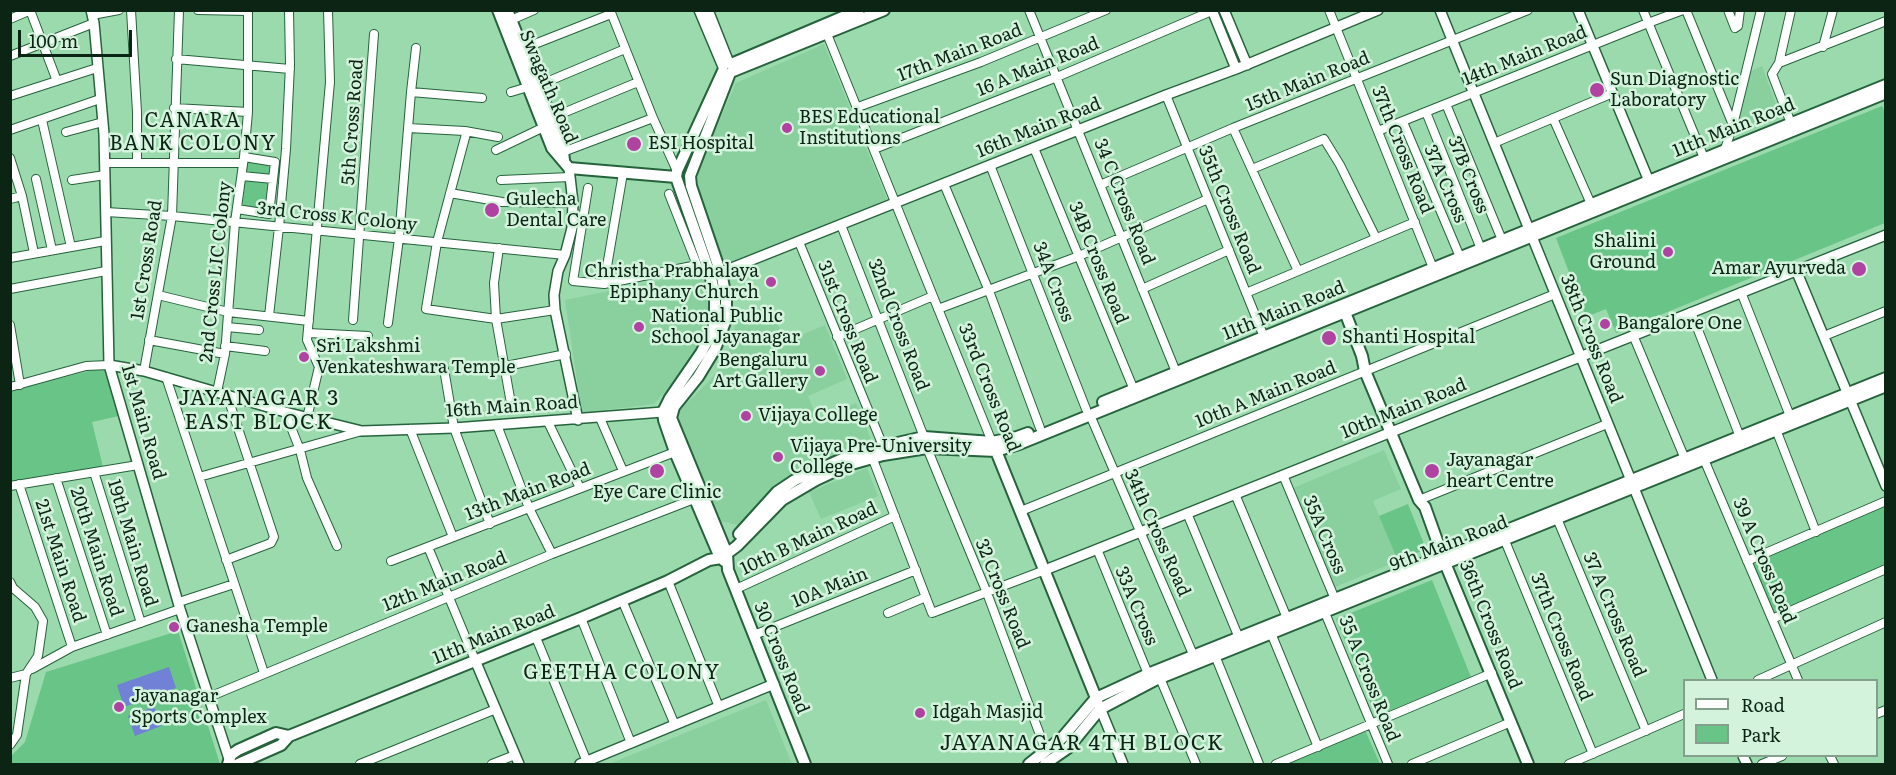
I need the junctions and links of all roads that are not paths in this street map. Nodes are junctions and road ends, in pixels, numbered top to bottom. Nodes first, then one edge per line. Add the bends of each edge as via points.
1 (118, 10) edge
2 (131, 10) edge
3 (179, 10) edge
4 (198, 10) edge
5 (289, 10) edge
6 (328, 10) edge
7 (498, 10) edge
8 (534, 10) edge
9 (699, 10) edge
10 (708, 10) edge
11 (859, 10) edge
12 (884, 10) edge
13 (1029, 10) edge
14 (1106, 10) edge
15 (1224, 10) edge
16 (1329, 10) edge
17 (1378, 10) edge
18 (1440, 10) edge
19 (1528, 10) edge
20 (1578, 10) edge
21 (1643, 10) edge
22 (1685, 10) edge
23 (1728, 10) edge
24 (1740, 10) edge
25 (1761, 10) edge
26 (1791, 10) edge
27 (1833, 10) edge
28 (31, 11) edge
29 (248, 11) edge
30 (1213, 11) edge
31 (610, 12) edge
32 (509, 15) edge
33 (92, 16) edge
34 (10, 19) edge
35 (1886, 21) edge
36 (1648, 23) junction
37 (1336, 27) junction
38 (825, 29) junction
39 (374, 34) dead end
40 (1040, 38) junction
41 (1452, 41) junction
42 (43, 43) junction
43 (1593, 45) junction
44 (1823, 47) junction
45 (416, 48) dead end
46 (522, 49) junction
47 (625, 49) junction
48 (10, 56) edge
49 (176, 59) junction
50 (1779, 63) junction
51 (1247, 65) junction
52 (247, 66) junction
53 (97, 68) junction
54 (728, 68) junction
55 (290, 69) junction
56 (1236, 69) junction
57 (1057, 77) junction
58 (1357, 79) junction
59 (57, 81) junction
60 (638, 82) junction
61 (1886, 85) edge
62 (532, 86) junction
63 (411, 92) junction
64 (511, 92) dead end
65 (1613, 93) junction
66 (1886, 93) edge
67 (1474, 94) junction
68 (1166, 95) junction
69 (10, 96) edge
70 (483, 98) dead end
71 (100, 99) junction
72 (1446, 104) junction
73 (858, 107) junction
74 (174, 108) junction
75 (248, 112) junction
76 (1426, 112) junction
77 (653, 118) junction
78 (1553, 118) junction
79 (42, 120) junction
80 (103, 122) junction
81 (1403, 122) junction
82 (547, 123) junction
83 (1733, 125) junction
84 (1792, 127) junction
85 (408, 128) junction
86 (1233, 128) junction
87 (10, 130) edge
88 (1078, 130) junction
89 (66, 132) dead end
90 (465, 132) junction
91 (1378, 132) junction
92 (498, 137) dead end
93 (1494, 143) junction
94 (874, 148) junction
95 (1034, 148) junction
96 (1187, 148) junction
97 (1725, 149) junction
98 (496, 150) dead end
99 (10, 158) edge
100 (1704, 158) junction
101 (244, 160) junction
102 (137, 162) junction
103 (172, 162) junction
104 (105, 163) junction
105 (566, 164) junction
106 (990, 165) junction
107 (1252, 169) junction
108 (623, 173) junction
109 (677, 174) junction
110 (105, 175) junction
111 (242, 176) junction
112 (36, 179) dead end
113 (72, 180) dead end
114 (501, 180) dead end
115 (273, 183) junction
116 (944, 184) junction
117 (1651, 184) junction
118 (1101, 185) junction
119 (282, 188) junction
120 (588, 188) dead end
121 (450, 193) junction
122 (669, 194) dead end
123 (22, 196) junction
124 (10, 199) edge
125 (1208, 199) junction
126 (573, 203) junction
127 (896, 203) junction
128 (1591, 204) junction
129 (237, 209) junction
130 (106, 212) junction
131 (172, 216) junction
132 (235, 222) junction
133 (1415, 222) junction
134 (842, 225) junction
135 (279, 227) junction
136 (318, 231) junction
137 (1531, 233) junction
138 (360, 235) junction
139 (1886, 235) edge
140 (1121, 237) junction
141 (399, 238) junction
142 (1376, 238) junction
143 (1502, 240) junction
144 (105, 242) junction
145 (437, 242) junction
146 (798, 242) junction
147 (71, 247) junction
148 (499, 248) junction
149 (1481, 249) junction
150 (52, 250) junction
151 (1229, 250) junction
152 (34, 253) junction
153 (565, 255) junction
154 (1079, 256) junction
155 (1460, 257) junction
156 (10, 258) edge
157 (1434, 268) junction
158 (1796, 270) junction
159 (106, 271) junction
160 (1298, 271) junction
161 (716, 273) junction
162 (1033, 273) junction
163 (604, 284) junction
164 (10, 289) edge
165 (1142, 289) junction
166 (989, 291) junction
167 (1741, 292) junction
168 (1246, 293) junction
169 (1555, 294) junction
170 (158, 295) junction
171 (933, 296) junction
172 (938, 309) junction
173 (555, 310) junction
174 (1340, 310) junction
175 (1886, 311) edge
176 (228, 312) junction
177 (1691, 312) junction
178 (269, 316) junction
179 (496, 319) junction
180 (878, 319) junction
181 (352, 320) dead end
182 (309, 321) junction
183 (388, 323) dead end
184 (10, 325) edge
185 (227, 327) junction
186 (259, 330) dead end
187 (308, 333) junction
188 (1633, 335) junction
189 (368, 336) dead end
190 (1824, 336) junction
191 (837, 337) junction
192 (1264, 337) junction
193 (150, 340) junction
194 (12, 343) edge
195 (225, 350) junction
196 (265, 351) dead end
197 (566, 354) junction
198 (1581, 356) junction
199 (109, 365) junction
200 (506, 366) junction
201 (444, 369) dead end
202 (144, 370) junction
203 (1365, 370) junction
204 (1176, 372) junction
205 (166, 377) junction
206 (1886, 378) edge
207 (20, 385) junction
208 (10, 387) edge
209 (1886, 387) edge
210 (1134, 390) junction
211 (217, 392) junction
212 (227, 395) junction
213 (1850, 397) junction
214 (510, 398) dead end
215 (285, 412) junction
216 (663, 412) junction
217 (1088, 412) junction
218 (1790, 416) junction
219 (307, 418) junction
220 (600, 418) junction
221 (578, 420) junction
222 (548, 422) junction
223 (1607, 423) junction
224 (497, 425) junction
225 (1775, 427) junction
226 (454, 428) junction
227 (1040, 428) junction
228 (410, 429) junction
229 (362, 431) junction
230 (1390, 432) junction
231 (924, 437) junction
232 (1740, 437) junction
233 (883, 446) junction
234 (994, 447) junction
235 (927, 448) junction
236 (300, 450) junction
237 (675, 452) junction
238 (1703, 456) junction
239 (872, 457) junction
240 (1685, 459) junction
241 (249, 464) junction
242 (138, 465) junction
243 (623, 471) junction
244 (94, 472) junction
245 (1114, 473) junction
246 (1282, 475) junction
247 (199, 477) junction
248 (56, 478) junction
249 (15, 485) edge
250 (1632, 485) junction
251 (1886, 486) edge
252 (580, 488) junction
253 (1234, 494) junction
254 (694, 499) junction
255 (1419, 500) junction
256 (1886, 501) edge
257 (529, 508) junction
258 (1021, 511) junction
259 (1187, 513) junction
260 (1556, 515) junction
261 (895, 516) junction
262 (490, 524) junction
263 (1139, 532) junction
264 (1816, 532) junction
265 (1503, 536) junction
266 (453, 537) junction
267 (337, 546) dead end
268 (428, 547) junction
269 (1097, 549) junction
270 (552, 554) junction
271 (721, 556) junction
272 (226, 560) junction
273 (1442, 560) junction
274 (392, 561) dead end
275 (1747, 561) junction
276 (1886, 569) edge
277 (916, 570) junction
278 (1045, 570) junction
279 (668, 580) junction
280 (234, 584) junction
281 (11, 586) edge
282 (736, 589) junction
283 (987, 593) junction
284 (926, 597) junction
285 (448, 598) junction
286 (622, 600) junction
287 (1336, 602) junction
288 (180, 605) junction
289 (1323, 608) junction
290 (888, 613) dead end
291 (581, 618) junction
292 (1287, 618) junction
293 (1772, 619) junction
294 (141, 622) junction
295 (1886, 622) edge
296 (1271, 633) junction
297 (535, 634) junction
298 (106, 635) junction
299 (754, 635) junction
300 (1239, 638) junction
301 (72, 648) junction
302 (1213, 652) junction
303 (1195, 659) junction
304 (475, 660) junction
305 (1791, 664) junction
306 (29, 671) junction
307 (264, 673) junction
308 (1149, 674) junction
309 (1489, 674) junction
310 (10, 678) edge
311 (1160, 678) junction
312 (1711, 679) edge
313 (1762, 679) edge
314 (1797, 679) edge
315 (774, 684) junction
316 (209, 697) junction
317 (1098, 704) junction
318 (719, 707) junction
319 (496, 710) junction
320 (1683, 714) edge
321 (1508, 723) junction
322 (1371, 724) junction
323 (675, 725) junction
324 (1646, 731) junction
325 (631, 744) junction
326 (10, 745) edge
327 (1318, 747) junction
328 (1046, 751) junction
329 (1593, 754) junction
330 (1780, 757) edge
331 (517, 760) edge
332 (233, 763) edge
333 (583, 763) edge
334 (360, 765) edge
335 (492, 765) edge
336 (805, 765) edge
337 (1029, 765) edge
338 (1045, 765) edge
339 (1123, 765) edge
340 (1196, 765) edge
341 (1259, 765) edge
342 (1276, 765) edge
343 (1388, 765) edge
344 (1412, 765) edge
345 (1521, 765) edge
346 (1528, 765) edge
347 (1569, 765) edge
348 (1762, 765) edge

1 - 33 street
2 - 102 street
3 - 49 street, 1st Cross Road
4 - 29 street
5 - 55 street
6 - 136 street via 330,82
7 - 62 main road, Swagath Road
8 - 32 street
9 - 54 street
10 - 54 street
11 - 38 main road
12 - 38 main road
13 - 40 street, 34 C Cross Road
14 - 40 street, 17th Main Road
15 - 51 street
16 - 37 street, 37th Cross Road
17 - 37 street, 16th Main Road
18 - 41 street, 38th Cross Road
19 - 41 street, 15th Main Road
20 - 43 street
21 - 36 street
22 - 36 street, 14th Main Road
22 - 83 street
23 - 24 street via 1735,28
25 - 83 street
26 - 50 street
27 - 44 street
28 - 34 street
28 - 42 street
29 - 52 street, 2nd Cross LIC Colony
30 - 56 street
30 - 57 street, 16 A Main Road
31 - 46 street
31 - 47 street
32 - 46 main road, Swagath Road
33 - 42 street
33 - 53 street, 1st Main Road
35 - 44 street
36 - 43 street, 14th Main Road
36 - 100 street
37 - 51 street, 16th Main Road
37 - 58 street, 37th Cross Road
38 - 54 main road
38 - 73 street, 33rd Cross Road
39 - 138 street, 5th Cross Road
40 - 57 street, 34 C Cross Road
40 - 73 street, 17th Main Road
41 - 58 street, 15th Main Road
41 - 67 street, 38th Cross Road
42 - 48 street
42 - 59 street
43 - 65 street
43 - 67 street, 14th Main Road
44 - 50 street
45 - 63 street
46 - 62 main road, Swagath Road
47 - 60 street
47 - 62 street
49 - 52 street
49 - 74 street, 1st Cross Road
50 - 84 street via 1772,74
51 - 56 street, 16th Main Road
52 - 55 street
52 - 75 street, 2nd Cross LIC Colony
53 - 59 street
53 - 71 street, 1st Main Road
54 - 109 main road
54 - 161 main road via 690,176
55 - 119 street
56 - 68 street, 16th Main Road
57 - 88 street, 34 C Cross Road
57 - 94 street, 16 A Main Road
58 - 86 street, 15th Main Road
58 - 91 street, 37th Cross Road
59 - 69 street
60 - 77 street
60 - 82 street
61 - 84 main road, 11th Main Road
62 - 64 street
62 - 82 main road, Swagath Road
63 - 70 street
63 - 85 street
65 - 78 street
65 - 117 street
66 - 84 main road, 11th Main Road
67 - 72 street, 14th Main Road
67 - 93 street, 38th Cross Road
68 - 88 street, 16th Main Road
68 - 96 street, 35th Cross Road
71 - 79 street
71 - 80 street, 1st Main Road
72 - 76 street, 14th Main Road
72 - 143 street
73 - 94 street, 33rd Cross Road
74 - 75 street
74 - 103 street, 1st Cross Road
75 - 101 street, 2nd Cross LIC Colony
76 - 81 street, 14th Main Road
76 - 149 street, 37B Cross
77 - 105 street
77 - 109 street
78 - 93 street
78 - 128 street
79 - 87 street
79 - 147 street
80 - 89 street
80 - 104 street, 1st Main Road
81 - 91 street, 14th Main Road
81 - 155 street, 37A Cross
82 - 98 street
82 - 105 main road, Swagath Road via 552,148
83 - 97 street
84 - 97 main road, 11th Main Road
84 - 117 main road, 11th Main Road
85 - 90 street
85 - 141 street
86 - 96 street, 15th Main Road
86 - 107 street
88 - 95 street, 16th Main Road
88 - 118 street, 34 C Cross Road
90 - 92 street
90 - 121 street
91 - 133 street, 37th Cross Road
93 - 137 street, 38th Cross Road
94 - 127 street, 33rd Cross Road
95 - 106 street, 16th Main Road
95 - 154 street, 34B Cross Road
96 - 118 street, 15th Main Road
96 - 125 street, 35th Cross Road
97 - 100 main road, 11th Main Road
99 - 123 street
100 - 117 main road, 11th Main Road
101 - 103 street
101 - 111 street, 2nd Cross LIC Colony
101 - 115 street via 275,162
102 - 103 street
102 - 104 street
103 - 131 street, 1st Cross Road
104 - 110 street, 1st Main Road
105 - 108 main road
105 - 114 street
105 - 126 street
106 - 116 street, 16th Main Road
106 - 162 street, 34A Cross
107 - 142 street via 1325,140
107 - 160 street
108 - 109 main road
108 - 163 street
109 - 161 main road
110 - 113 street
110 - 130 street, 1st Main Road
111 - 115 street
111 - 129 street, 2nd Cross LIC Colony
112 - 150 street
115 - 119 street
115 - 129 street via 269,214
116 - 127 street, 16th Main Road
116 - 166 street
117 - 128 main road, 11th Main Road
117 - 137 main road, 11th Main Road
118 - 140 street, 34 C Cross Road
119 - 135 street
120 - 163 street via 573,280
121 - 126 street via 502,202
121 - 145 street
122 - 163 street via 697,265
123 - 124 street
123 - 152 street
125 - 140 street
125 - 151 street, 35th Cross Road
126 - 153 street
127 - 134 street, 16th Main Road
127 - 171 street, 33rd Cross Road
128 - 137 main road, 11th Main Road
129 - 132 street, 2nd Cross LIC Colony
130 - 131 street, 3rd Cross K Colony
130 - 144 street, 1st Main Road
131 - 132 street, 3rd Cross K Colony
131 - 170 street, 1st Cross Road
132 - 135 street, 3rd Cross K Colony
132 - 176 street, 2nd Cross LIC Colony
133 - 142 street
133 - 157 street, 37th Cross Road
134 - 146 street, 16th Main Road
134 - 180 street, 32nd Cross Road
135 - 136 street, 3rd Cross K Colony
135 - 178 street
136 - 138 street, 3rd Cross K Colony
136 - 182 street
137 - 143 main road, 11th Main Road
137 - 169 street, 38th Cross Road
137 - 174 main road, 11th Main Road
138 - 141 street, 3rd Cross K Colony
138 - 181 street, 5th Cross Road
139 - 158 street, 10th Main Road
140 - 154 street
140 - 165 street, 34 C Cross Road
141 - 145 street, 3rd Cross K Colony
141 - 183 street
142 - 160 street
143 - 149 main road, 11th Main Road
144 - 147 street
144 - 159 street, 1st Main Road
145 - 148 street, 3rd Cross K Colony
145 - 179 street via 426,309
146 - 161 street, 16th Main Road
146 - 191 street, 31st Cross Road
147 - 150 street
148 - 153 street, 3rd Cross K Colony
148 - 179 street via 494,283
149 - 155 main road, 11th Main Road
150 - 152 street
151 - 165 street
151 - 168 street, 35th Cross Road
152 - 156 street
153 - 173 street via 556,280
154 - 162 street
154 - 210 street, 34B Cross Road
155 - 157 main road, 11th Main Road
157 - 174 main road, 11th Main Road
158 - 167 street, 10th Main Road
158 - 190 street
159 - 164 street
159 - 199 street, 1st Main Road
160 - 168 street
161 - 216 main road via 713,330
161 - 271 main road via 727,308 723,332 706,365 674,407 671,418
162 - 166 street
162 - 217 street, 34A Cross
165 - 204 street, 34 C Cross Road
166 - 172 street
166 - 227 street
167 - 177 street, 10th Main Road
167 - 218 street
168 - 192 street, 35th Cross Road
169 - 198 street, 38th Cross Road
169 - 203 street, 10th A Main Road
170 - 176 street
170 - 193 street, 1st Cross Road
171 - 172 street, 33rd Cross Road
171 - 180 street
172 - 234 street, 33rd Cross Road
173 - 179 street
173 - 197 street
174 - 192 main road, 11th Main Road
174 - 203 main road, 36th Cross Road via 1356,358
174 - 217 main road, 11th Main Road
175 - 190 street
176 - 178 street
176 - 185 street, 2nd Cross LIC Colony
177 - 188 street, 10th Main Road
177 - 232 street
178 - 182 street
179 - 200 street
180 - 191 street
180 - 231 street, 32nd Cross Road
182 - 187 street
184 - 194 street
185 - 186 street
185 - 195 street, 2nd Cross LIC Colony
187 - 189 street
187 - 219 street via 307,340 319,367
188 - 198 street, 10th Main Road
188 - 240 street
190 - 213 street
191 - 233 street, 31st Cross Road
192 - 204 main road, 11th Main Road
193 - 195 street
193 - 202 street, 1st Cross Road
194 - 207 street
195 - 196 street
195 - 211 street, 2nd Cross LIC Colony
197 - 200 street
197 - 221 street
198 - 223 street, 38th Cross Road
198 - 230 street, 10th Main Road
199 - 202 street, 16th Main Road
199 - 207 street via 86,366
199 - 242 street, 1st Main Road
200 - 214 street
201 - 226 street
202 - 205 street, 16th Main Road
203 - 230 main road, 36th Cross Road
203 - 245 street, 10th A Main Road
204 - 210 main road, 11th Main Road
205 - 211 street, 16th Main Road
205 - 247 street
206 - 213 main road, 9th Main Road
207 - 208 street
209 - 213 main road, 9th Main Road
210 - 217 main road, 11th Main Road
211 - 212 street, 16th Main Road
212 - 215 street, 16th Main Road
212 - 241 street
213 - 218 main road, 9th Main Road
213 - 225 main road, 9th Main Road
213 - 251 street
215 - 219 street, 16th Main Road
215 - 236 street
216 - 220 street, 16th Main Road
216 - 237 main road
217 - 227 main road, 11th Main Road
217 - 234 main road, 11th Main Road
217 - 245 street, 34th Cross Road
218 - 225 main road, 9th Main Road
219 - 229 street, 16th Main Road
220 - 221 street, 16th Main Road
220 - 243 street
221 - 222 street, 16th Main Road
222 - 224 street, 16th Main Road
222 - 252 street
223 - 250 street, 38th Cross Road
223 - 255 street
224 - 226 street, 16th Main Road
224 - 257 street
225 - 232 main road, 9th Main Road
225 - 238 main road, 9th Main Road
225 - 264 street
226 - 228 street, 16th Main Road
226 - 262 street
227 - 234 main road, 11th Main Road
228 - 229 street, 16th Main Road
228 - 266 street
229 - 236 street, 16th Main Road
230 - 246 street, 10th Main Road
230 - 255 main road, 36th Cross Road
231 - 233 main road, 11th Main Road
231 - 234 main road, 11th Main Road
232 - 238 main road, 9th Main Road
233 - 271 main road, 11th Main Road via 846,456 777,492
234 - 235 main road, 11th Main Road
234 - 258 main road, 33rd Cross Road
235 - 239 main road, 11th Main Road
235 - 283 street, 32 Cross Road
236 - 241 street, 16th Main Road
236 - 267 street via 307,478
237 - 243 street, 13th Main Road
237 - 254 main road
238 - 240 main road, 9th Main Road
238 - 250 main road, 9th Main Road
238 - 275 street, 39 A Cross Road
239 - 261 street
239 - 271 main road, 11th Main Road via 824,476 782,500
240 - 250 main road, 9th Main Road
241 - 247 street, 16th Main Road
241 - 272 street via 273,541
242 - 244 street
242 - 288 street, 1st Main Road
243 - 252 street, 13th Main Road
244 - 248 street
244 - 294 street, 19th Main Road
245 - 258 street, 10th A Main Road
245 - 263 street, 34th Cross Road
246 - 253 street, 10th Main Road
246 - 287 street, 35A Cross
247 - 272 street
248 - 249 street
248 - 298 street, 20th Main Road
249 - 301 street, 21st Main Road
250 - 260 main road, 9th Main Road
250 - 312 street, 38th Cross Road
252 - 257 street, 13th Main Road
253 - 259 street, 10th Main Road
253 - 292 street
254 - 270 street, 12th Main Road
254 - 271 main road
255 - 273 main road, 36th Cross Road via 1425,507
256 - 264 street
257 - 262 street, 13th Main Road
257 - 270 street
258 - 278 main road, 33rd Cross Road
259 - 263 street, 10th Main Road
259 - 300 street
260 - 265 main road, 9th Main Road
260 - 324 street, 37 A Cross Road
261 - 277 street
261 - 282 street, 10th B Main Road
262 - 266 street, 13th Main Road
263 - 269 street, 10th Main Road
263 - 303 street, 34th Cross Road
264 - 275 street
265 - 273 main road, 9th Main Road
265 - 329 street, 37th Cross Road
266 - 268 street, 13th Main Road
268 - 274 street, 13th Main Road
268 - 285 street
269 - 278 street, 10th Main Road
269 - 308 street, 33A Cross
270 - 285 street, 12th Main Road
271 - 279 main road, 11th Main Road
271 - 282 main road, 30 Cross Road
272 - 280 street
273 - 287 main road, 9th Main Road
273 - 309 main road, 36th Cross Road
275 - 293 street, 39 A Cross Road
276 - 293 street
277 - 284 street
277 - 299 street, 10A Main
278 - 283 street, 10th Main Road
278 - 317 main road, 33rd Cross Road
279 - 286 main road, 11th Main Road
279 - 318 street
280 - 288 street
280 - 307 street
281 - 306 street via 35,607 43,621 38,656
282 - 299 main road, 30 Cross Road
283 - 284 street, 10th Main Road via 935,614
283 - 328 street, 32 Cross Road
284 - 290 street
285 - 304 street
285 - 307 street, 12th Main Road
286 - 291 main road, 11th Main Road
286 - 323 street
287 - 289 main road, 9th Main Road
288 - 294 street
288 - 316 street, 1st Main Road
289 - 292 main road, 9th Main Road
289 - 296 main road, 9th Main Road
289 - 322 street, 35 A Cross Road
291 - 297 main road, 11th Main Road
291 - 325 street
292 - 300 main road, 9th Main Road
293 - 305 street, 39 A Cross Road
294 - 298 street
295 - 305 street
296 - 302 main road, 9th Main Road
296 - 327 street
297 - 304 main road, 11th Main Road
297 - 333 street
298 - 301 street
299 - 315 main road, 30 Cross Road
300 - 302 main road, 9th Main Road
301 - 306 street
302 - 303 main road, 9th Main Road
302 - 341 street
303 - 308 main road, 9th Main Road
303 - 311 main road, 9th Main Road
304 - 319 street
304 - 332 main road, 11th Main Road via 288,736 276,733 238,750
305 - 313 street
305 - 314 street, 39 A Cross Road
306 - 310 street
306 - 326 street via 17,735
307 - 316 street, 12th Main Road
308 - 317 main road, 9th Main Road
309 - 321 main road, 36th Cross Road
309 - 322 street
311 - 317 main road, 9th Main Road
311 - 340 street
315 - 318 street
315 - 336 main road, 30 Cross Road
316 - 332 street, 1st Main Road
317 - 328 main road, 9th Main Road
317 - 338 main road, 9th Main Road via 1068,748
317 - 339 street, 33rd Cross Road
318 - 323 street
319 - 331 street
319 - 334 street
320 - 324 street
321 - 344 street
321 - 345 main road, 36th Cross Road
321 - 346 main road, 36th Cross Road
322 - 327 street
322 - 343 street, 35 A Cross Road
323 - 325 street
324 - 329 street
325 - 333 street
327 - 342 street
328 - 337 main road, 9th Main Road
329 - 347 street
330 - 348 street
331 - 335 street

